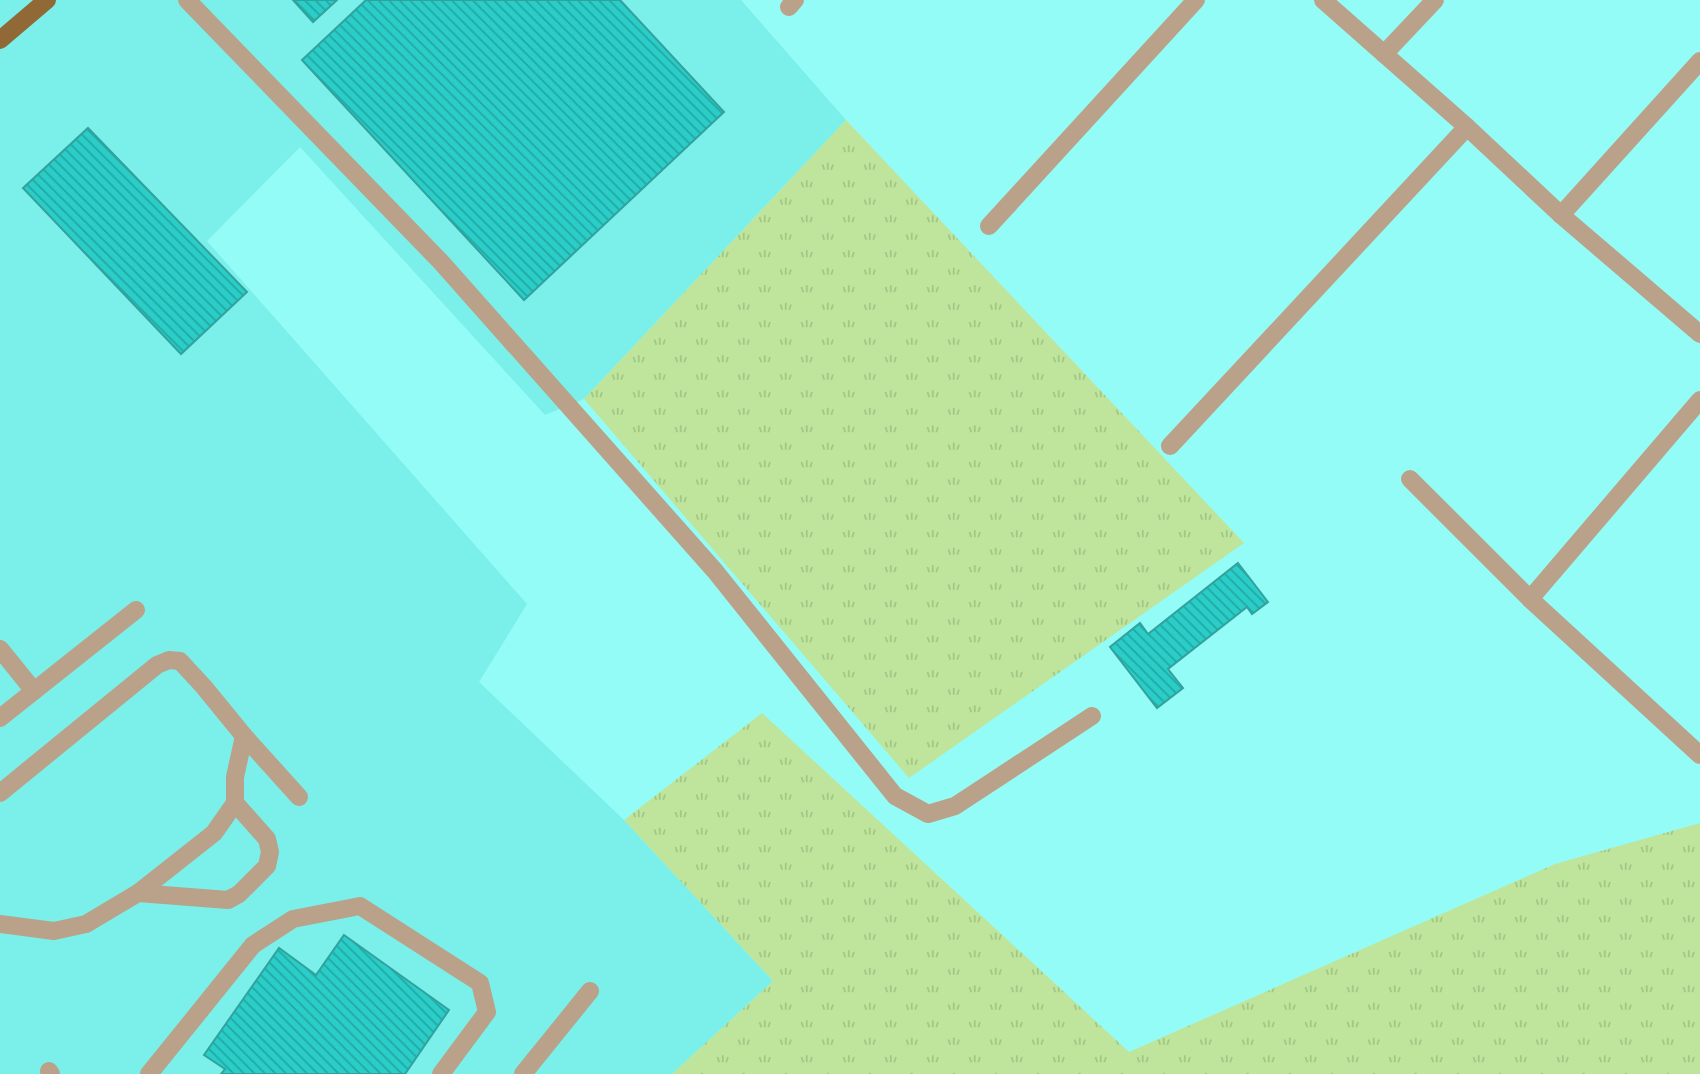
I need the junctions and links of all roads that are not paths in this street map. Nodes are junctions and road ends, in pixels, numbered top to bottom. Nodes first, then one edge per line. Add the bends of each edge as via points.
1 (47, 0) edge
2 (187, 0) edge
3 (1196, 0) edge
4 (1322, 0) edge
5 (1435, 0) edge
6 (2, 35) edge
7 (1384, 54) junction
8 (1700, 61) edge
9 (1467, 127) junction
10 (1561, 215) junction
11 (989, 226) dead end
12 (1700, 334) edge
13 (1700, 400) edge
14 (1170, 446) dead end
15 (1410, 479) dead end
16 (1530, 599) junction
17 (136, 610) dead end
18 (0, 649) edge
19 (34, 691) junction
20 (1091, 716) dead end
21 (0, 718) edge
22 (244, 736) junction
23 (1700, 755) edge
24 (0, 793) edge
25 (299, 797) dead end
26 (235, 803) junction
27 (138, 893) junction
28 (0, 923) edge
29 (590, 991) dead end
30 (149, 1074) edge
31 (442, 1074) edge
32 (523, 1074) edge

1 - 6 main road
2 - 20 street via 450,272 715,571 895,796 929,814 955,806
3 - 11 street
4 - 7 street
5 - 7 street
7 - 9 street
8 - 10 street
9 - 10 street
9 - 14 street
10 - 12 street
13 - 16 street
15 - 16 street
16 - 23 street
17 - 19 street
18 - 19 street
19 - 21 street
22 - 24 street via 180,661 169,660
22 - 25 street
22 - 26 street
26 - 27 street via 214,833
26 - 27 street via 267,839 270,852 267,866 239,894 228,900
27 - 28 street via 86,924 54,931
29 - 32 street
30 - 31 street via 253,945 293,919 360,906 480,983 487,1012

